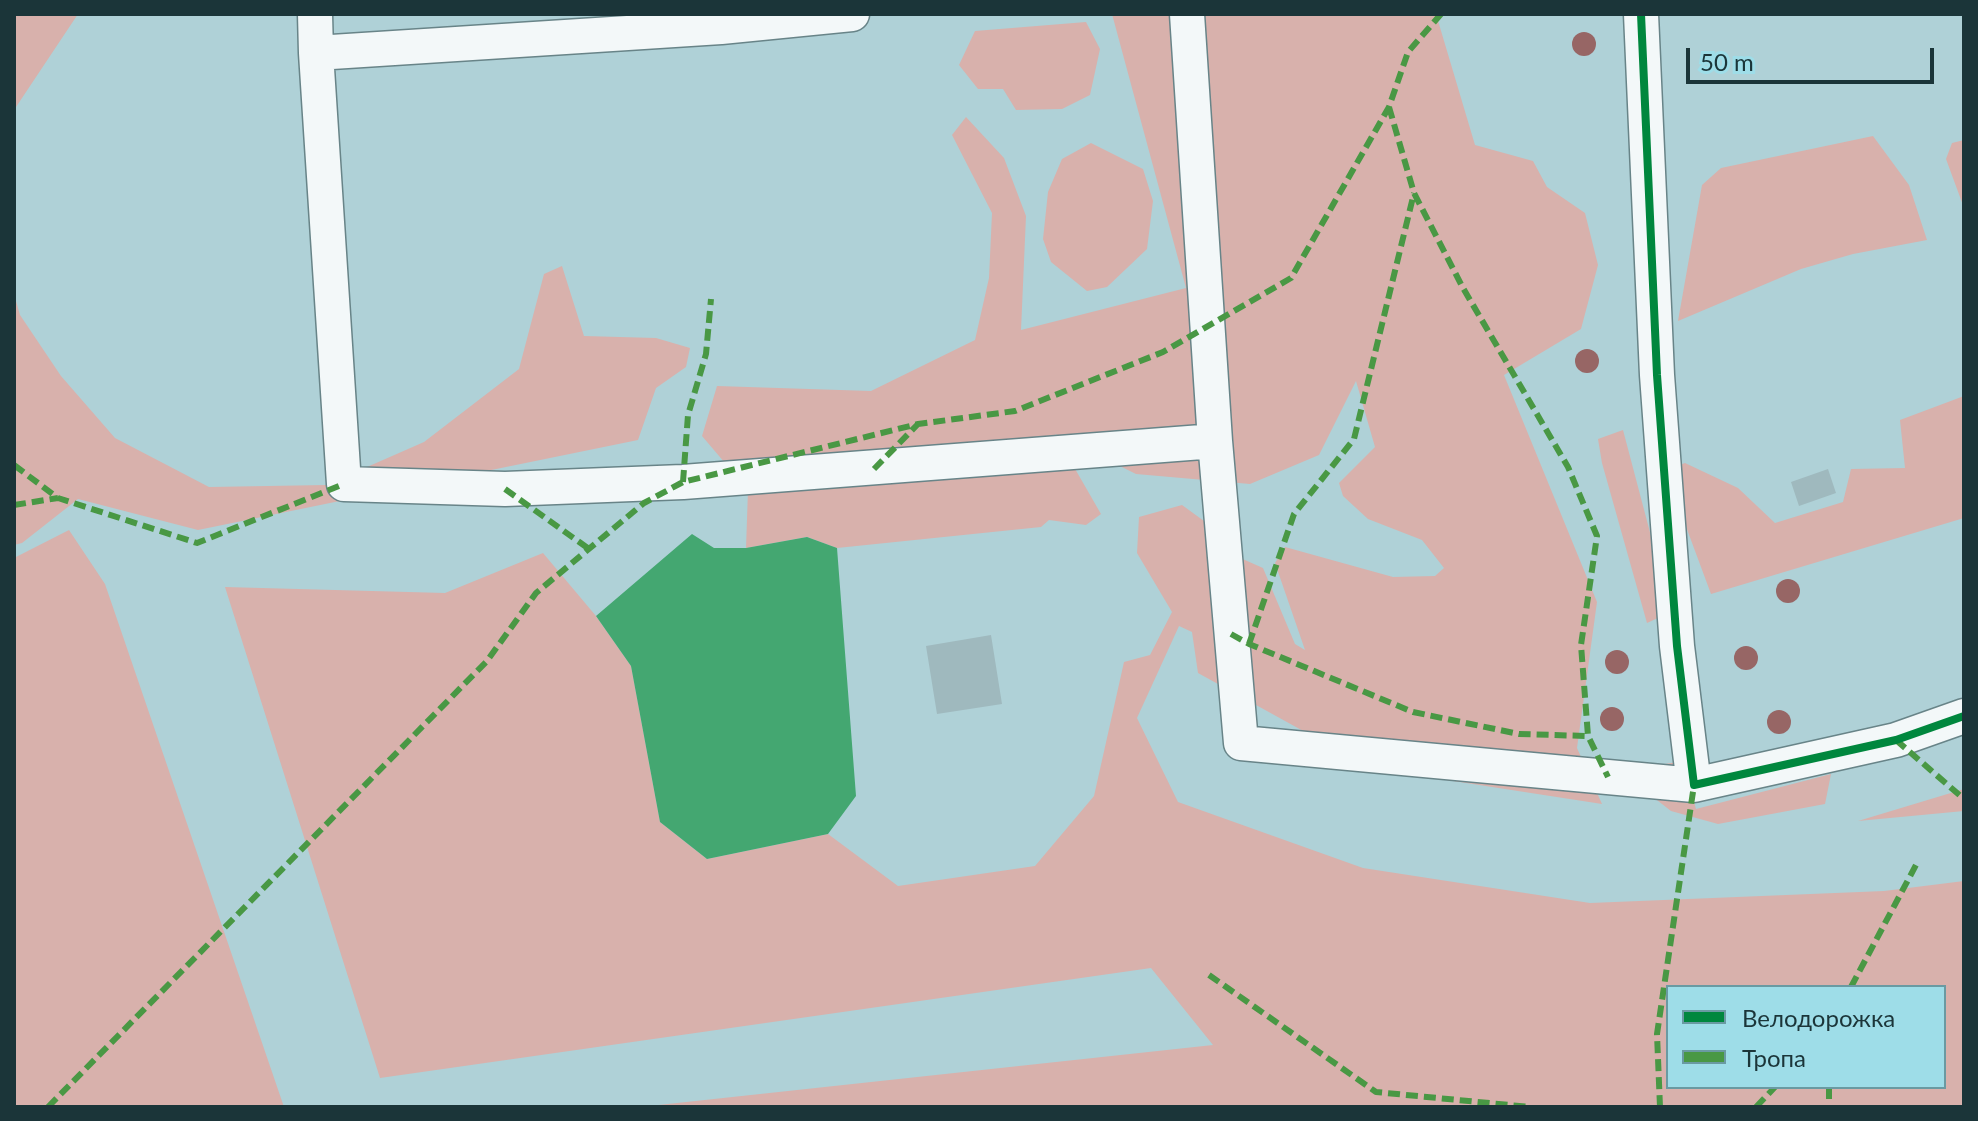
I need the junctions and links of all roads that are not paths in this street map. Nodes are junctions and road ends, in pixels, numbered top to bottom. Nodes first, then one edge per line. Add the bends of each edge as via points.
1 (315, 14) edge
2 (852, 14) edge
3 (1187, 14) edge
4 (1641, 14) edge
5 (316, 53) junction
6 (1215, 441) junction
7 (1964, 716) edge
8 (1694, 785) junction

1 - 5 street
2 - 5 street
3 - 6 street
4 - 8 street via 1657,375 1677,646
5 - 6 street via 344,484 505,489 683,482
6 - 8 street via 1241,743
7 - 8 street via 1896,740

